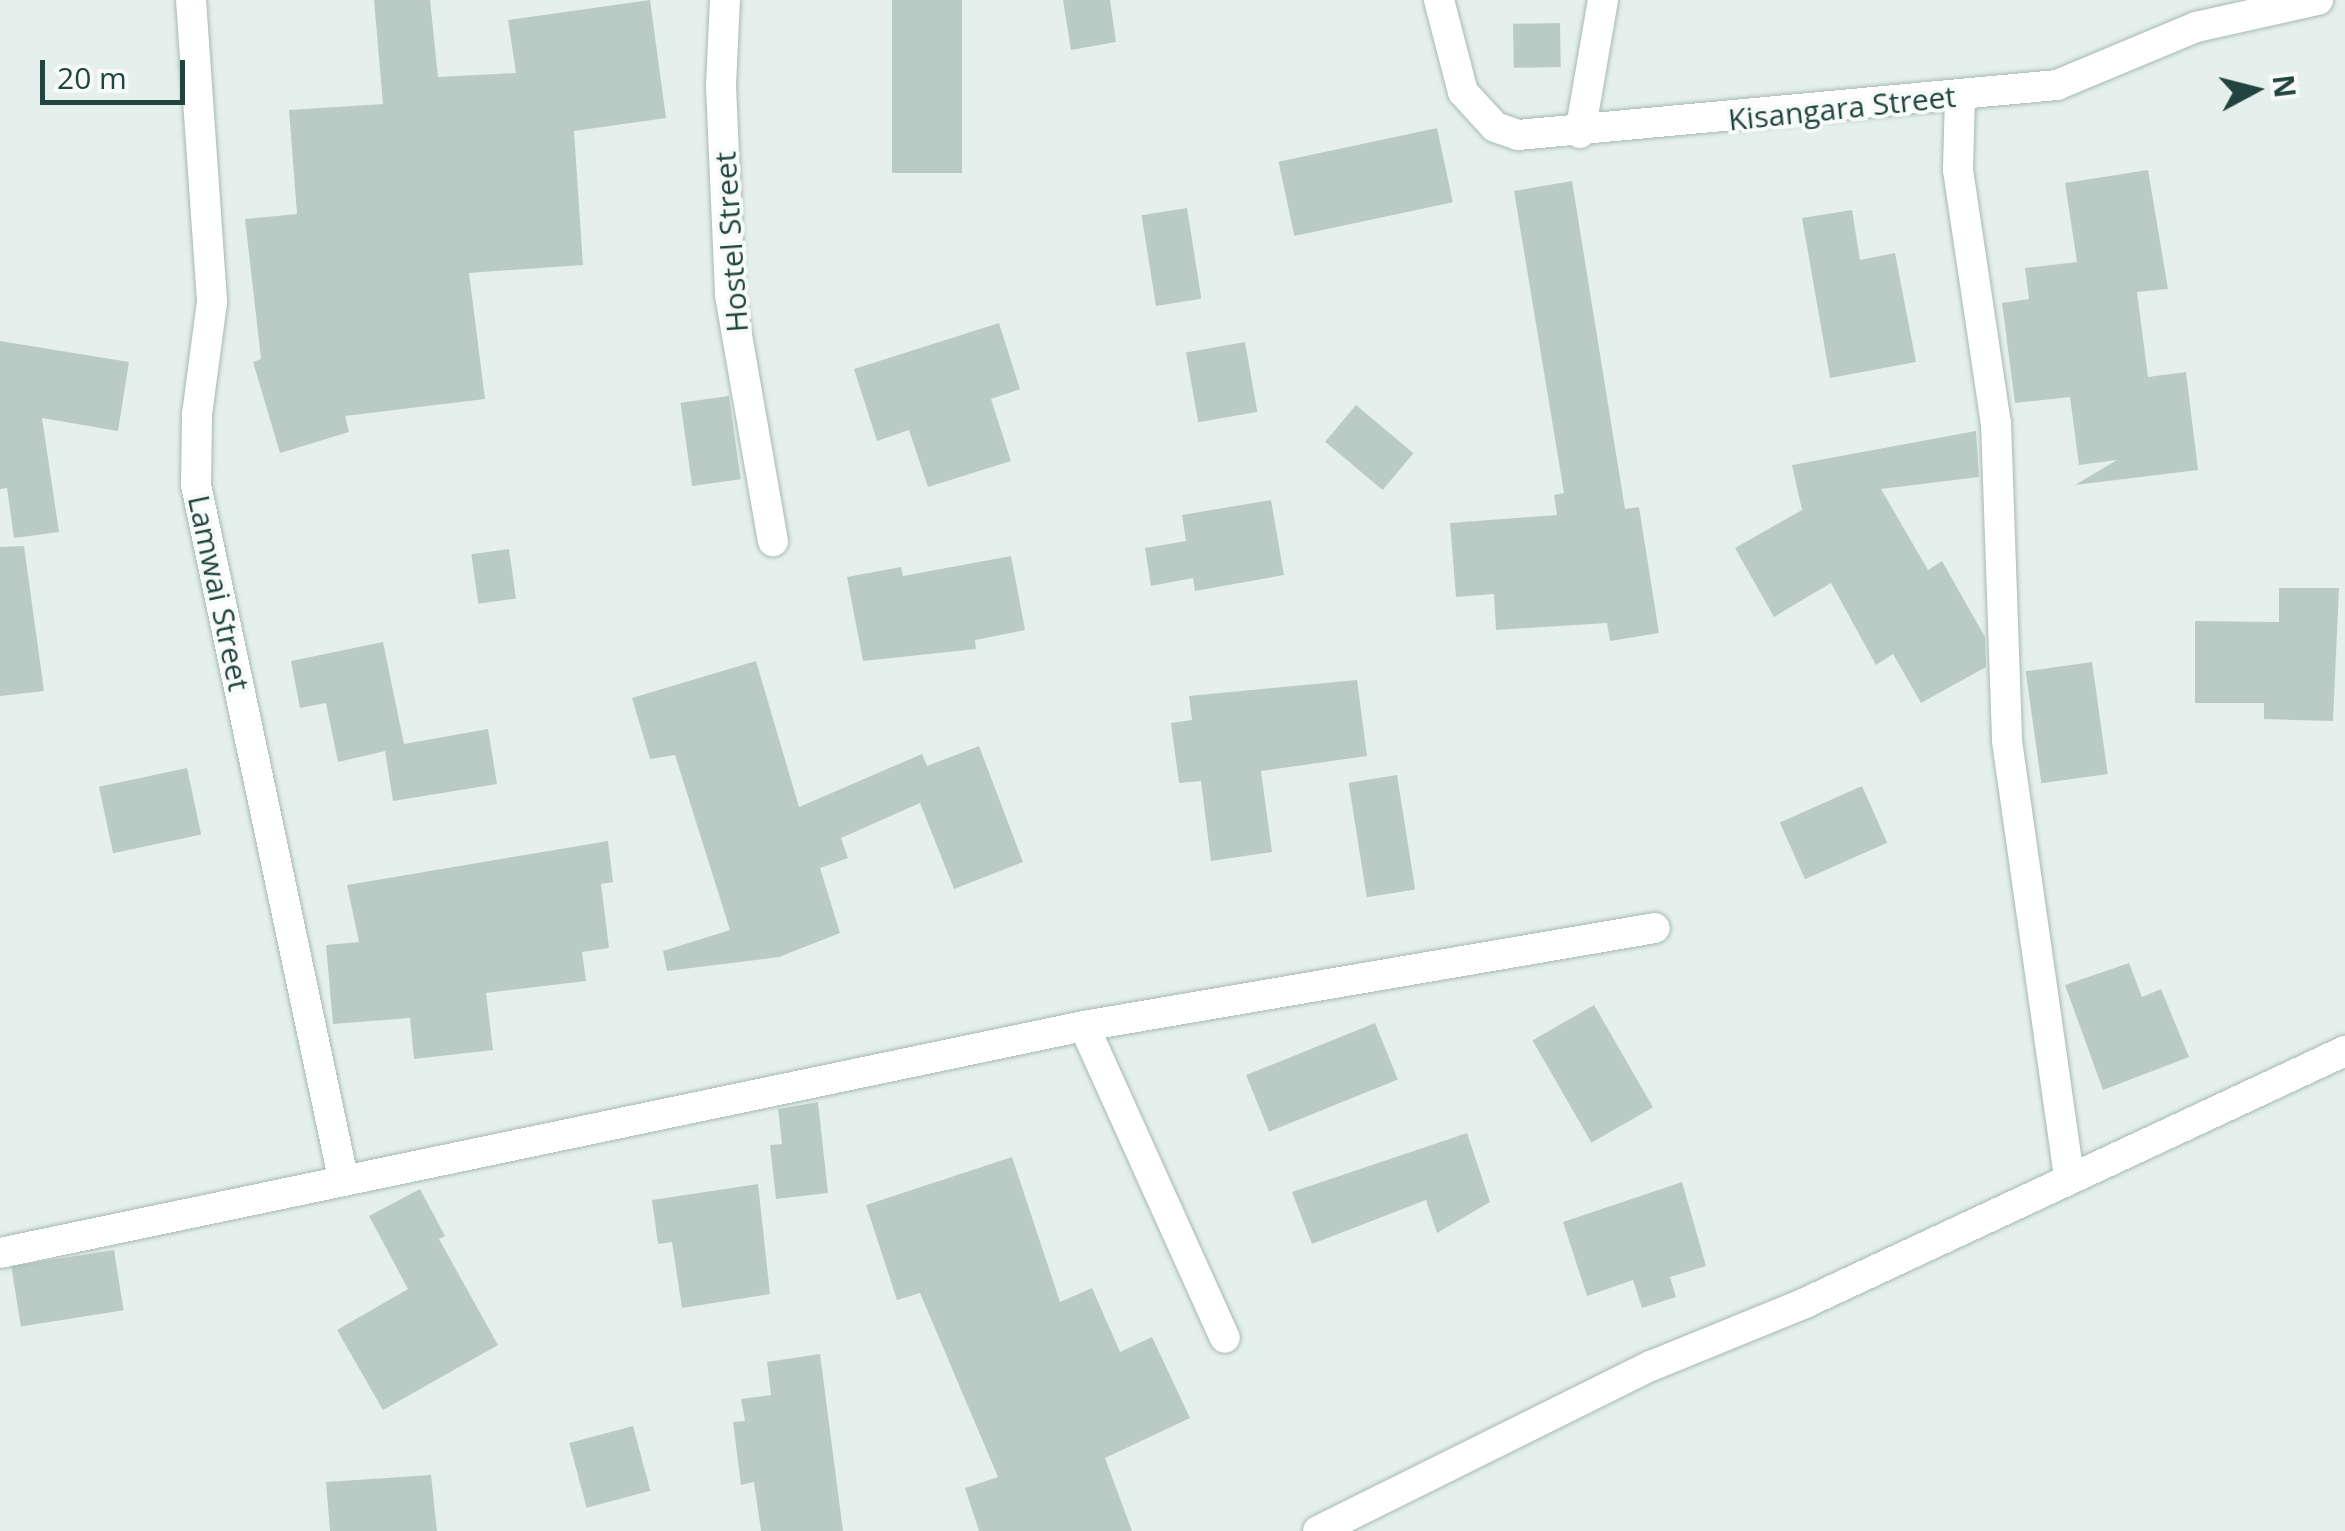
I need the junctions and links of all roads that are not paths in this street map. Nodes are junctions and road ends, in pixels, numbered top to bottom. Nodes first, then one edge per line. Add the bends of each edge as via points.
1 (191, 0) edge
2 (725, 0) edge
3 (1440, 0) edge
4 (1603, 0) edge
5 (2318, 0) edge
6 (1960, 97) junction
7 (1580, 133) junction
8 (773, 540) dead end
9 (1656, 928) dead end
10 (1084, 1026) junction
11 (2345, 1051) edge
12 (343, 1178) junction
13 (2069, 1178) junction
14 (0, 1252) edge
15 (1226, 1338) dead end
16 (1318, 1531) edge

1 - 12 street, Lamwai Street via 212,302 196,415 196,485
2 - 8 street, Hostel Street via 721,86 730,295
3 - 7 street, Kisangara Street via 1463,92 1476,112 1518,135
4 - 7 street
5 - 6 street, Kisangara Street via 2196,27 2057,85
6 - 7 street, Kisangara Street
6 - 13 street via 1958,170 1996,424 2007,741
9 - 10 street
10 - 12 street
10 - 15 street
11 - 13 street
12 - 14 street
13 - 16 street via 1804,1303 1651,1366

